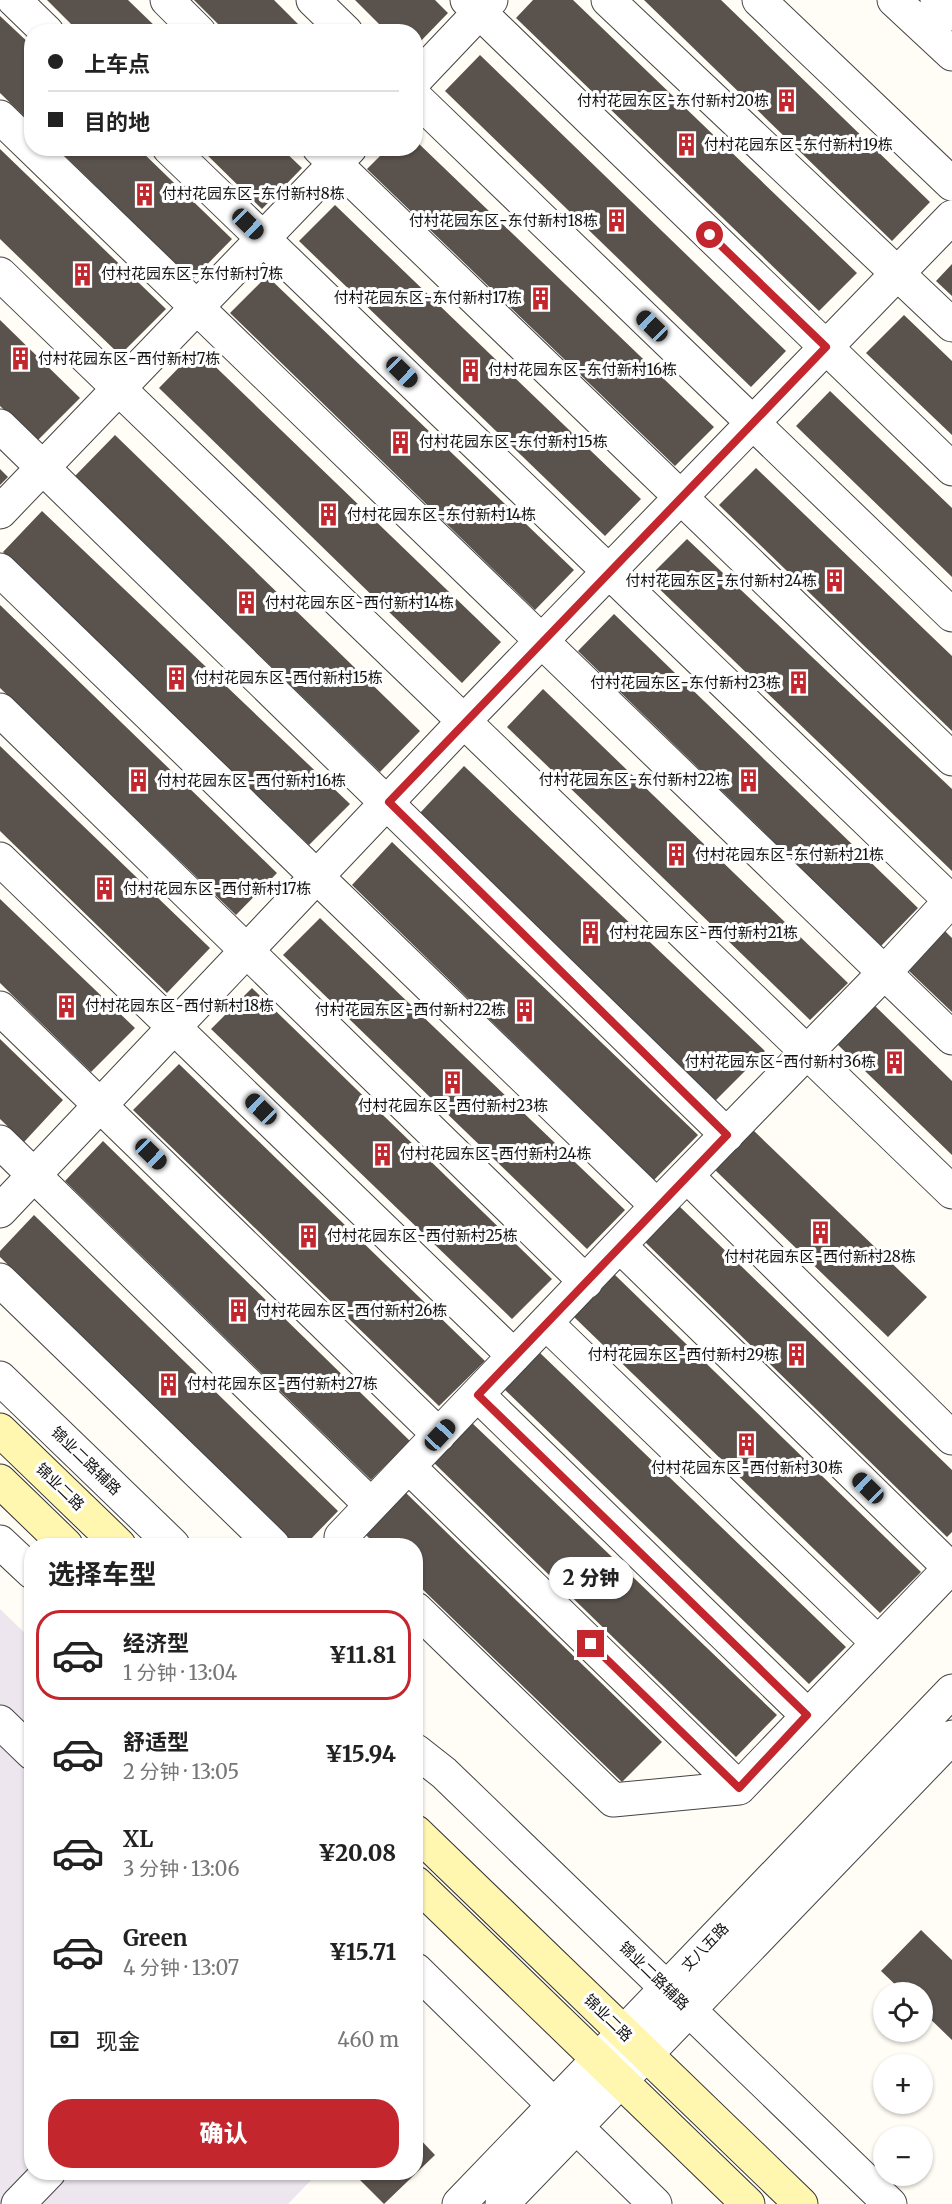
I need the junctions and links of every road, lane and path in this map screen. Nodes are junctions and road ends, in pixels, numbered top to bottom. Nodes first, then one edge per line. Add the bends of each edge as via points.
1 (14, 0) edge
2 (167, 0) edge
3 (314, 0) edge
4 (608, 0) edge
5 (759, 0) edge
6 (894, 0) edge
7 (937, 0) edge
8 (479, 4) edge
9 (952, 14) edge
10 (39, 24) edge
11 (191, 24) edge
12 (338, 24) edge
13 (952, 54) edge
14 (423, 71) edge
15 (423, 105) edge
16 (0, 117) edge
17 (24, 140) edge
18 (40, 156) edge
19 (177, 156) edge
20 (333, 156) edge
21 (337, 156) edge
22 (952, 184) edge
23 (952, 217) edge
24 (264, 240) junction
25 (0, 274) edge
26 (898, 274) junction
27 (197, 310) junction
28 (952, 325) edge
29 (826, 347) junction
30 (120, 389) junction
31 (753, 424) junction
32 (0, 426) edge
33 (43, 468) junction
34 (952, 469) edge
35 (680, 498) junction
36 (0, 513) edge
37 (0, 570) edge
38 (609, 571) junction
39 (952, 615) edge
40 (541, 642) junction
41 (0, 710) edge
42 (464, 722) junction
43 (952, 759) edge
44 (389, 802) junction
45 (0, 859) edge
46 (319, 876) junction
47 (952, 901) edge
48 (248, 949) junction
49 (884, 973) junction
50 (0, 1008) edge
51 (176, 1027) junction
52 (952, 1038) edge
53 (806, 1052) junction
54 (100, 1105) junction
55 (727, 1135) junction
56 (0, 1142) edge
57 (34, 1176) junction
58 (687, 1176) junction
59 (952, 1192) edge
60 (657, 1206) junction
61 (0, 1211) edge
62 (620, 1246) junction
63 (0, 1280) edge
64 (586, 1282) junction
65 (547, 1324) junction
66 (514, 1356) junction
67 (0, 1378) edge
68 (478, 1395) junction
69 (0, 1430) edge
70 (440, 1435) junction
71 (952, 1438) edge
72 (410, 1468) junction
73 (0, 1481) edge
74 (371, 1505) junction
75 (59, 1538) edge
76 (112, 1538) edge
77 (166, 1538) edge
78 (266, 1538) edge
79 (344, 1538) edge
80 (0, 1542) edge
81 (24, 1564) edge
82 (951, 1567) edge
83 (423, 1616) edge
84 (878, 1643) junction
85 (952, 1691) edge
86 (807, 1715) junction
87 (0, 1722) edge
88 (952, 1737) edge
89 (24, 1745) edge
90 (423, 1756) edge
91 (739, 1788) junction
92 (423, 1839) edge
93 (423, 1890) edge
94 (423, 1977) edge
95 (678, 1999) junction
96 (635, 2043) junction
97 (609, 2070) junction
98 (564, 2117) junction
99 (41, 2180) edge
100 (18, 2204) edge
101 (459, 2204) edge
102 (502, 2204) edge
103 (655, 2204) edge
104 (748, 2204) edge
105 (801, 2204) edge
106 (890, 2204) edge

1 - 10 street
2 - 11 street
3 - 12 street
4 - 26 street
5 - 22 street
6 - 13 street
7 - 9 street
8 - 14 street
8 - 29 street
15 - 31 street
16 - 17 street
18 - 27 street
19 - 24 street
20 - 24 street
21 - 35 street
23 - 26 street
24 - 27 street
24 - 38 street
25 - 30 street
26 - 28 street
26 - 29 street
27 - 30 street
27 - 40 street
29 - 31 street
29 - 34 street
30 - 33 street
30 - 42 street
31 - 35 street
31 - 39 street
32 - 33 street
33 - 36 street
33 - 44 street
35 - 38 street
35 - 43 street
37 - 46 street
38 - 40 street
38 - 47 street
40 - 42 street
40 - 49 street
41 - 48 street
42 - 44 street
42 - 53 street
44 - 46 street
44 - 55 street
45 - 51 street
46 - 48 street
46 - 60 street
47 - 49 street
48 - 51 street
48 - 64 street
49 - 52 street
49 - 53 street
50 - 54 street
51 - 54 street
51 - 66 street
53 - 55 street
53 - 59 street
54 - 57 street
54 - 70 street
55 - 58 street
56 - 57 street
57 - 61 street
57 - 74 street
58 - 60 street
58 - 71 street
60 - 62 street
62 - 64 street
62 - 82 street
63 - 78 street
64 - 65 street
65 - 66 street
65 - 84 street
66 - 68 street
67 - 77 street, 锦业二路辅路
68 - 70 street
68 - 86 street
69 - 76 main road, 锦业二路
70 - 72 street
72 - 74 street
72 - 91 street
73 - 75 main road
74 - 79 street
80 - 81 street
82 - 84 street
83 - 91 street via 613,1800
84 - 86 street
85 - 95 street, 丈八五路
86 - 91 street
87 - 89 street
88 - 95 street, 丈八五路
90 - 95 street, 锦业二路辅路
92 - 96 main road, 锦业二路
93 - 97 main road
94 - 98 street
95 - 96 street, 丈八五路
95 - 106 street, 锦业二路辅路
96 - 97 street, 丈八五路
96 - 105 main road, 锦业二路
97 - 98 street, 丈八五路
97 - 104 main road
98 - 101 street, 丈八五路
98 - 102 street, 丈八五路
98 - 103 street
99 - 100 street

